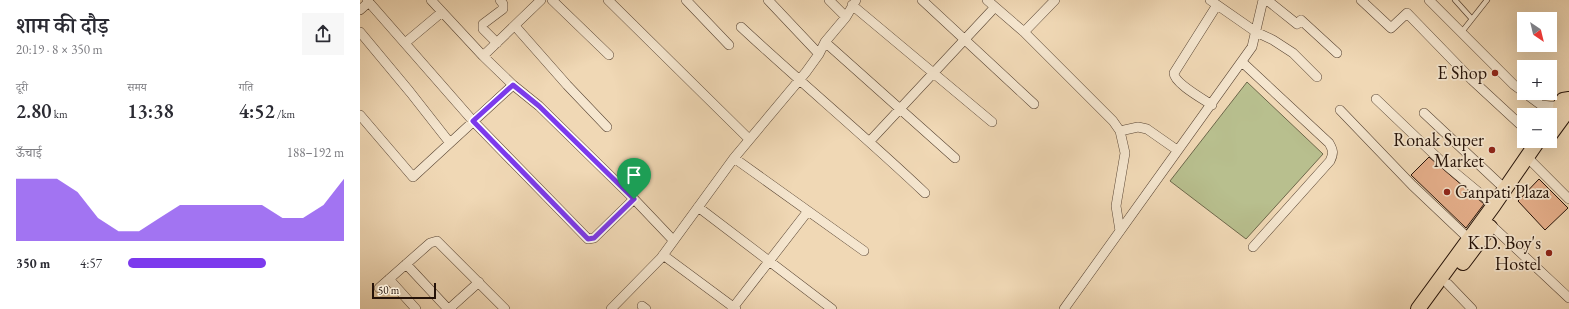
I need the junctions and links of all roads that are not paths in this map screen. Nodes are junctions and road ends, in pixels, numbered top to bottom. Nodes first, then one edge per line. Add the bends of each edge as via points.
1 (431, 0) edge
2 (500, 0) edge
3 (541, 0) edge
4 (552, 0) edge
5 (608, 0) edge
6 (686, 0) edge
7 (768, 0) edge
8 (829, 0) edge
9 (922, 0) edge
10 (987, 0) edge
11 (1055, 0) edge
12 (1263, 0) edge
13 (1267, 0) edge
14 (1361, 0) edge
15 (1429, 0) edge
16 (1455, 0) edge
17 (1487, 0) edge
18 (368, 1) edge
19 (854, 2) edge
20 (1214, 2) edge
21 (995, 7) junction
22 (360, 10) edge
23 (442, 12) junction
24 (846, 17) junction
25 (1472, 19) junction
26 (515, 26) junction
27 (741, 27) dead end
28 (360, 32) edge
29 (1024, 32) junction
30 (1256, 32) junction
31 (1461, 33) junction
32 (964, 39) junction
33 (825, 42) junction
34 (405, 43) junction
35 (497, 43) junction
36 (729, 45) dead end
37 (1337, 53) dead end
38 (819, 54) junction
39 (609, 55) dead end
40 (483, 56) junction
41 (1242, 62) junction
42 (932, 74) junction
43 (1317, 77) dead end
44 (798, 80) junction
45 (513, 85) junction
46 (1376, 98) dead end
47 (1034, 104) dead end
48 (1212, 105) junction
49 (1565, 108) edge
50 (899, 109) junction
51 (1340, 110) dead end
52 (1424, 113) dead end
53 (360, 115) edge
54 (1557, 117) edge
55 (1557, 120) edge
56 (473, 121) junction
57 (992, 122) dead end
58 (1517, 122) edge
59 (607, 127) dead end
60 (1120, 131) junction
61 (749, 139) junction
62 (870, 141) junction
63 (450, 143) junction
64 (1538, 148) edge
65 (1177, 150) junction
66 (734, 158) junction
67 (955, 158) dead end
68 (1530, 160) junction
69 (1505, 189) junction
70 (925, 193) dead end
71 (634, 199) junction
72 (1569, 199) edge
73 (1494, 205) junction
74 (698, 206) junction
75 (808, 211) junction
76 (1491, 225) junction
77 (1120, 231) junction
78 (1468, 239) junction
79 (673, 240) junction
80 (1253, 247) dead end
81 (864, 252) dead end
82 (663, 255) junction
83 (770, 262) junction
84 (406, 264) junction
85 (389, 279) junction
86 (479, 282) junction
87 (1448, 284) junction
88 (379, 288) dead end
89 (1569, 298) edge
90 (734, 308) edge
91 (416, 309) edge
92 (448, 309) edge
93 (505, 309) edge
94 (611, 309) edge
95 (832, 309) edge
96 (1064, 309) edge
97 (1418, 309) edge
98 (1429, 309) edge
99 (1472, 309) edge

1 - 23 street
2 - 35 street via 503,9 484,24 483,29
3 - 26 street
4 - 39 street
5 - 61 street
6 - 36 street
7 - 38 street
8 - 24 street
9 - 32 street
10 - 21 street
11 - 29 street
12 - 30 street
13 - 37 street via 1297,24 1301,20
14 - 58 street via 1390,28 1407,13 1472,80
15 - 31 street
16 - 25 lane
17 - 25 lane
18 - 22 street
18 - 34 street
19 - 24 street
19 - 42 street
20 - 30 street
20 - 48 street via 1174,73 1178,82
21 - 29 street
21 - 32 street
23 - 34 street
23 - 40 street
24 - 33 street
25 - 31 lane
26 - 35 street
26 - 59 street
27 - 44 street
28 - 63 street
29 - 60 street
30 - 41 street via 1252,47
30 - 43 street via 1273,40 1292,54
31 - 49 street via 1514,86 1534,101 1541,105
32 - 42 street
32 - 47 street
33 - 38 street
33 - 50 street
34 - 56 street
35 - 40 street
38 - 44 street
40 - 45 street
41 - 48 street
41 - 80 street via 1329,143 1333,150 1330,161
42 - 50 street
42 - 57 street
44 - 61 street
44 - 62 street
45 - 56 street
45 - 71 street via 539,106
46 - 73 street via 1441,161
48 - 65 street
49 - 54 main road
49 - 55 main road
50 - 62 street
50 - 67 street
51 - 78 street
52 - 69 street
53 - 63 street via 413,177
56 - 63 street
56 - 71 street via 588,239 594,238
60 - 65 street via 1138,127 1147,129
60 - 77 street via 1125,153 1116,206
61 - 66 street
62 - 70 street
64 - 68 main road
65 - 77 street
66 - 74 street
66 - 75 street
68 - 69 main road
68 - 72 street
68 - 76 main road
69 - 73 main road
71 - 79 street
73 - 78 main road
74 - 79 street
74 - 83 street
75 - 81 street
75 - 83 street
76 - 87 main road
76 - 89 street
77 - 96 street
78 - 97 main road
79 - 82 street
82 - 90 street
82 - 94 street
83 - 90 street
83 - 95 street
84 - 85 street
84 - 86 street via 437,240
84 - 92 street
85 - 88 street
85 - 91 street
86 - 92 street
86 - 93 street
87 - 98 main road
87 - 99 street

